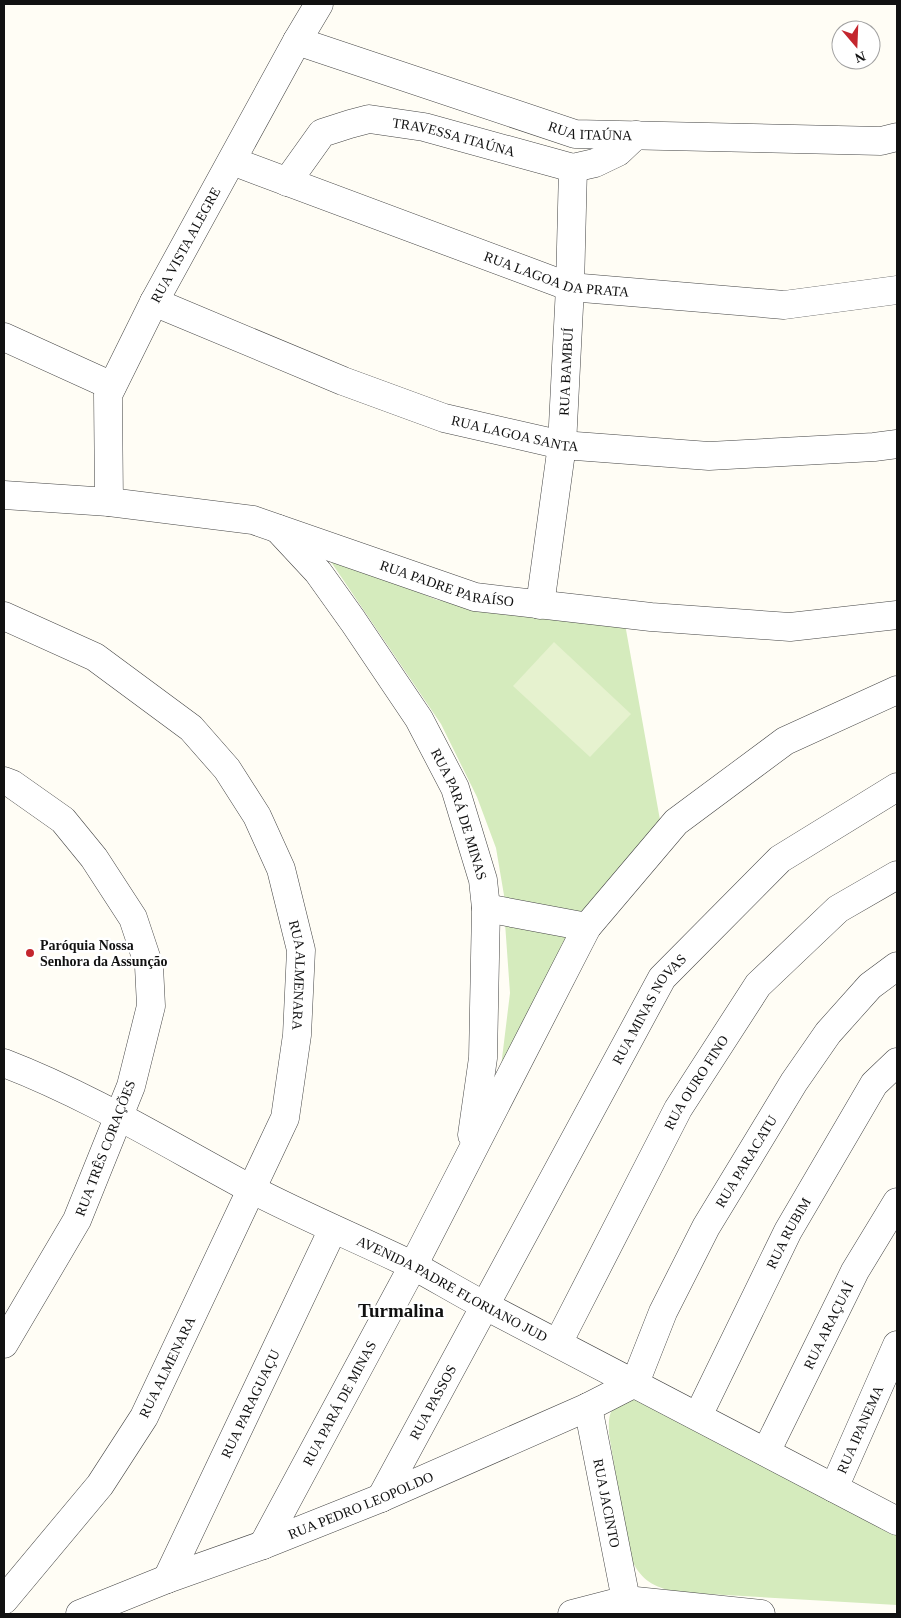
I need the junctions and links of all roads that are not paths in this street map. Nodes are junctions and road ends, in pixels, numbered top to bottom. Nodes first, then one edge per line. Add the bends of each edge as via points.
1 (319, 4) edge
2 (297, 41) junction
3 (636, 135) junction
4 (897, 137) edge
5 (232, 160) junction
6 (573, 168) junction
7 (287, 182) junction
8 (570, 287) junction
9 (897, 290) edge
10 (154, 302) junction
11 (4, 337) edge
12 (112, 386) junction
13 (897, 444) edge
14 (562, 445) junction
15 (4, 495) edge
16 (109, 502) junction
17 (277, 528) junction
18 (540, 605) junction
19 (897, 615) edge
20 (5, 616) edge
21 (897, 690) edge
22 (897, 787) edge
23 (6, 789) edge
24 (897, 875) edge
25 (486, 908) junction
26 (587, 927) junction
27 (897, 966) edge
28 (897, 1062) edge
29 (4, 1063) edge
30 (119, 1116) junction
31 (470, 1153) junction
32 (251, 1189) junction
33 (897, 1202) edge
34 (333, 1230) junction
35 (413, 1266) junction
36 (486, 1306) junction
37 (558, 1343) junction
38 (4, 1344) edge
39 (897, 1345) edge
40 (635, 1383) junction
41 (588, 1407) junction
42 (698, 1416) junction
43 (766, 1452) junction
44 (834, 1488) junction
45 (382, 1498) junction
46 (897, 1520) edge
47 (264, 1545) junction
48 (167, 1579) junction
49 (4, 1600) edge
50 (626, 1600) junction
51 (80, 1614) edge
52 (572, 1614) edge
53 (761, 1614) edge

1 - 2 street, RUA VISTA ALEGRE
2 - 3 street, RUA ITAÚNA via 575,134
2 - 5 street, RUA VISTA ALEGRE
3 - 4 street, RUA ITAÚNA via 881,141
3 - 6 street via 618,152
5 - 7 street, RUA LAGOA DA PRATA
5 - 10 street, RUA VISTA ALEGRE
6 - 7 street, TRAVESSA ITAÚNA via 424,127 369,120 322,133
6 - 8 street, RUA BAMBUÍ
7 - 8 street, RUA LAGOA DA PRATA
8 - 9 street, RUA LAGOA DA PRATA via 784,305
8 - 14 street, RUA BAMBUÍ
10 - 12 street, RUA VISTA ALEGRE
10 - 14 street, RUA LAGOA SANTA via 343,381 444,418
11 - 12 street
12 - 16 street, RUA VISTA ALEGRE via 108,395
13 - 14 street, RUA LAGOA SANTA via 709,456
14 - 18 street, RUA BAMBUÍ
15 - 16 street, RUA PADRE PARAÍSO
16 - 17 street, RUA PADRE PARAÍSO via 253,520
17 - 18 street, RUA PADRE PARAÍSO via 475,596
17 - 25 street, RUA PARÁ DE MINAS via 318,572 419,719 455,788 482,880
18 - 19 street, RUA PADRE PARAÍSO via 790,627
20 - 32 street, RUA ALMENARA via 95,657 191,728 228,769 256,816 281,869 301,950 297,1036 285,1118
21 - 26 street, RUA PARÁ DE MINAS via 785,741 676,822
22 - 36 street, RUA MINAS NOVAS via 780,859 662,978
23 - 30 street, RUA TRÊS CORAÇÕES via 63,820 94,858 133,918 150,966 150,1006 131,1086
24 - 37 street, RUA OURO FINO via 838,909 758,985 678,1109
25 - 26 street
25 - 31 street, RUA PARÁ DE MINAS via 482,1058
26 - 31 street, RUA PARÁ DE MINAS
27 - 40 street, RUA PARACATU via 870,986 828,1033 794,1082 706,1227 663,1312
28 - 42 street, RUA RUBIM via 874,1084 788,1231
29 - 30 street, AVENIDA PADRE FLORIANO JUD
30 - 32 street, AVENIDA PADRE FLORIANO JUD
30 - 38 street, RUA TRÊS CORAÇÕES via 77,1220
31 - 35 street, RUA PARÁ DE MINAS
32 - 34 street, AVENIDA PADRE FLORIANO JUD
32 - 49 street, RUA ALMENARA via 144,1417 100,1485
33 - 43 street, RUA ARAÇUAÍ via 855,1271
34 - 35 street, AVENIDA PADRE FLORIANO JUD
34 - 48 street, RUA PARAGUAÇU
35 - 36 street, AVENIDA PADRE FLORIANO JUD
35 - 47 street, RUA PARÁ DE MINAS
36 - 37 street, AVENIDA PADRE FLORIANO JUD
36 - 45 street, RUA PASSOS
37 - 40 street, AVENIDA PADRE FLORIANO JUD
39 - 44 street, RUA IPANEMA
40 - 41 street, RUA PEDRO LEOPOLDO
40 - 42 street, AVENIDA PADRE FLORIANO JUD
41 - 45 street, RUA PEDRO LEOPOLDO
41 - 50 street, RUA JACINTO
42 - 43 street, AVENIDA PADRE FLORIANO JUD
43 - 44 street, AVENIDA PADRE FLORIANO JUD
44 - 46 street, AVENIDA PADRE FLORIANO JUD
45 - 47 street, RUA PEDRO LEOPOLDO
47 - 48 street, RUA PEDRO LEOPOLDO
48 - 51 street, RUA PEDRO LEOPOLDO
50 - 52 street
50 - 53 street

